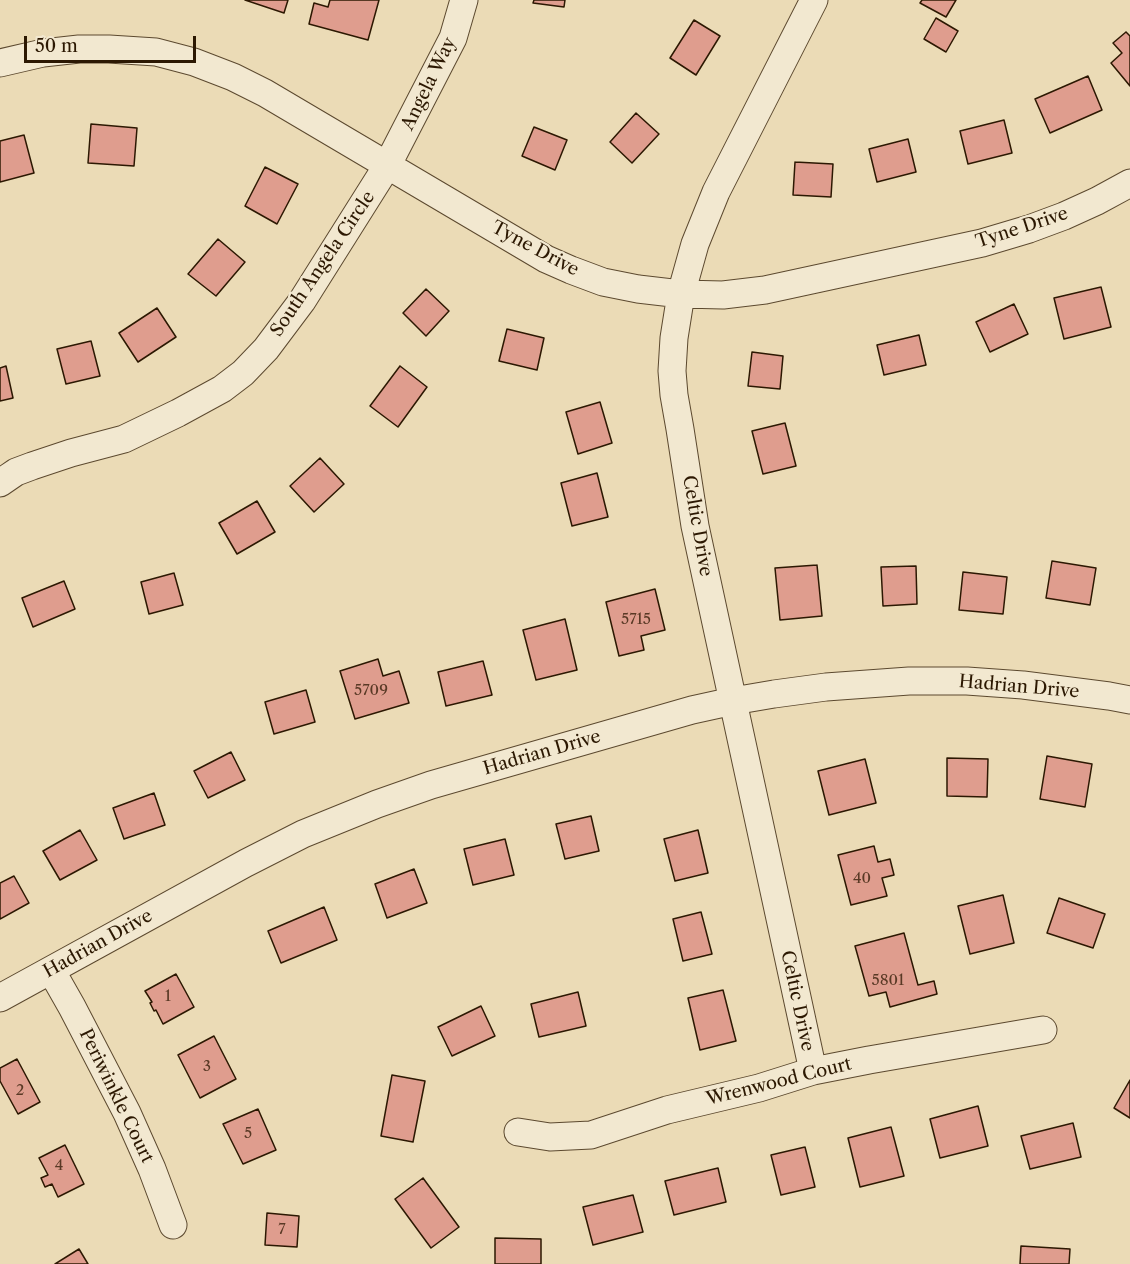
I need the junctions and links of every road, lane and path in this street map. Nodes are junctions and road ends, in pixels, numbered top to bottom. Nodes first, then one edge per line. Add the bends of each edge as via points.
1 (464, 0) edge
2 (814, 0) edge
3 (0, 63) edge
4 (387, 166) junction
5 (1130, 183) edge
6 (681, 294) junction
7 (0, 483) edge
8 (1130, 700) edge
9 (733, 701) junction
10 (51, 970) junction
11 (0, 998) edge
12 (1043, 1030) dead end
13 (813, 1071) junction
14 (518, 1132) dead end
15 (173, 1225) dead end

1 - 4 street, Angela Way via 453,38
2 - 6 street, Celtic Drive via 716,192
3 - 4 street, Tyne Drive via 79,49 156,52 194,62 265,93
4 - 6 street, Tyne Drive via 570,270 603,282
4 - 7 street, South Angela Circle via 302,301 243,373 222,389 124,439 32,466
5 - 6 street, Tyne Drive via 1064,216 982,243 765,290
6 - 9 street, Celtic Drive via 674,338 674,395 695,526
8 - 9 street, Hadrian Drive via 967,681 909,681 826,687
9 - 10 street, Hadrian Drive via 518,759 377,804 293,838
9 - 13 street, Celtic Drive
10 - 11 street, Hadrian Drive
10 - 15 street, Periwinkle Court via 127,1113
12 - 13 street, Wrenwood Court
13 - 14 street, Wrenwood Court via 591,1135 550,1137

